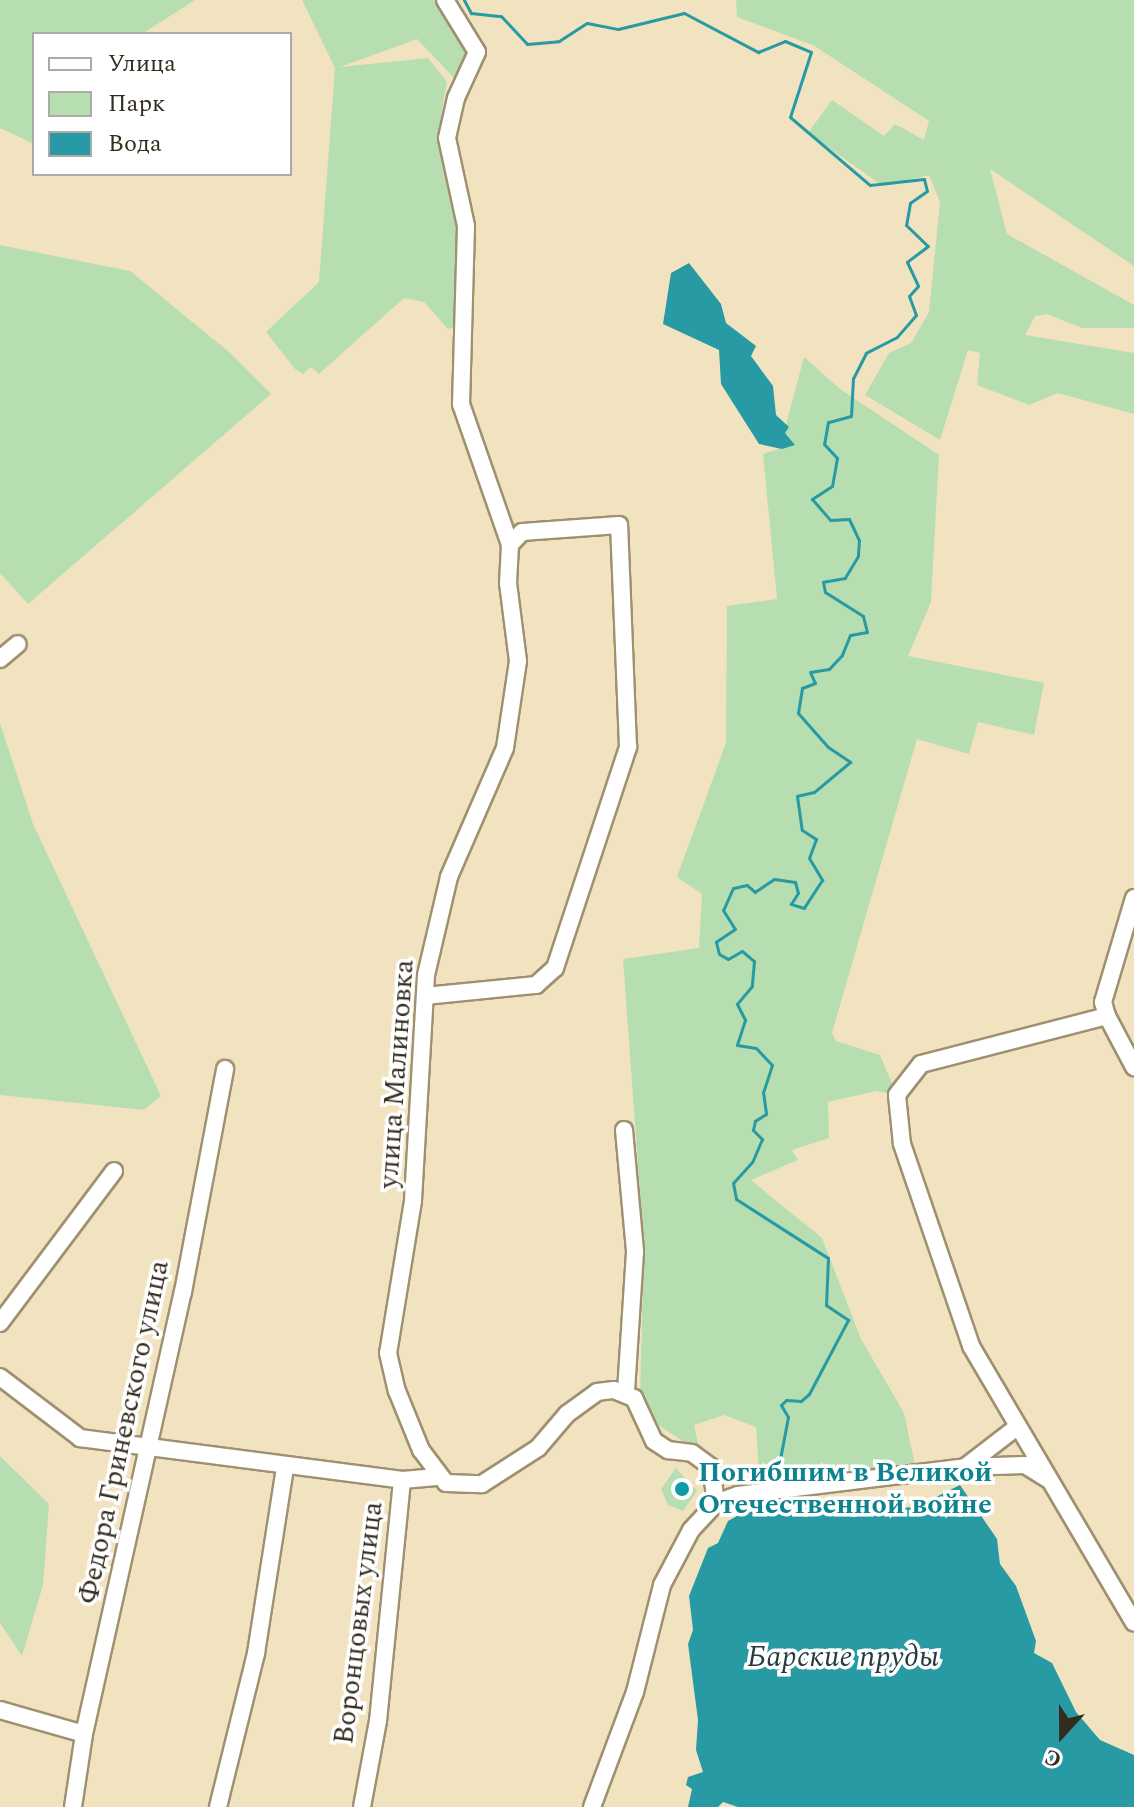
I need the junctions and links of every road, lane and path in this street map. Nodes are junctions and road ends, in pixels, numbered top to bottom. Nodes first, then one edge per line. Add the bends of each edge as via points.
1 (445, 0) edge
2 (510, 545) junction
3 (18, 644) dead end
4 (0, 659) edge
5 (1134, 898) edge
6 (425, 996) junction
7 (1107, 1016) junction
8 (1134, 1067) edge
9 (225, 1069) dead end
10 (624, 1130) dead end
11 (114, 1171) dead end
12 (0, 1323) edge
13 (0, 1377) edge
14 (626, 1393) junction
15 (1017, 1427) junction
16 (150, 1444) junction
17 (1029, 1459) junction
18 (965, 1467) junction
19 (285, 1468) junction
20 (437, 1477) junction
21 (402, 1480) junction
22 (716, 1503) junction
23 (1134, 1623) edge
24 (0, 1710) edge
25 (84, 1734) junction
26 (73, 1807) edge
27 (218, 1807) edge
28 (362, 1807) edge
29 (592, 1807) edge

1 - 2 street via 477,52 456,98 447,138 466,226 461,404
2 - 6 street, улица Малиновка via 508,583 518,661 505,748 449,877
2 - 6 street via 522,532 619,525 628,747 555,968 536,985
3 - 4 street
5 - 7 street via 1103,1002
6 - 20 street, улица Малиновка via 413,1201 388,1353 397,1391
7 - 8 street
7 - 15 street via 921,1064 897,1095 902,1144 971,1346
9 - 16 street, Федора Гриневского улица
10 - 14 street via 635,1252
11 - 12 street
13 - 16 street via 80,1438
14 - 20 street, Воронцовых улица via 597,1392 567,1414 538,1448 482,1484 455,1485
14 - 22 street via 634,1398 654,1441 668,1450 692,1453 711,1467
15 - 17 street
15 - 18 street
16 - 19 street
16 - 25 street, Федора Гриневского улица
17 - 18 street
17 - 23 street via 1048,1478
18 - 22 street via 738,1495
19 - 21 street
19 - 27 street via 256,1653
20 - 21 street, Воронцовых улица
21 - 28 street, Воронцовых улица via 379,1707
22 - 29 street via 691,1530 662,1585 635,1692
24 - 25 street
25 - 26 street, Федора Гриневского улица

